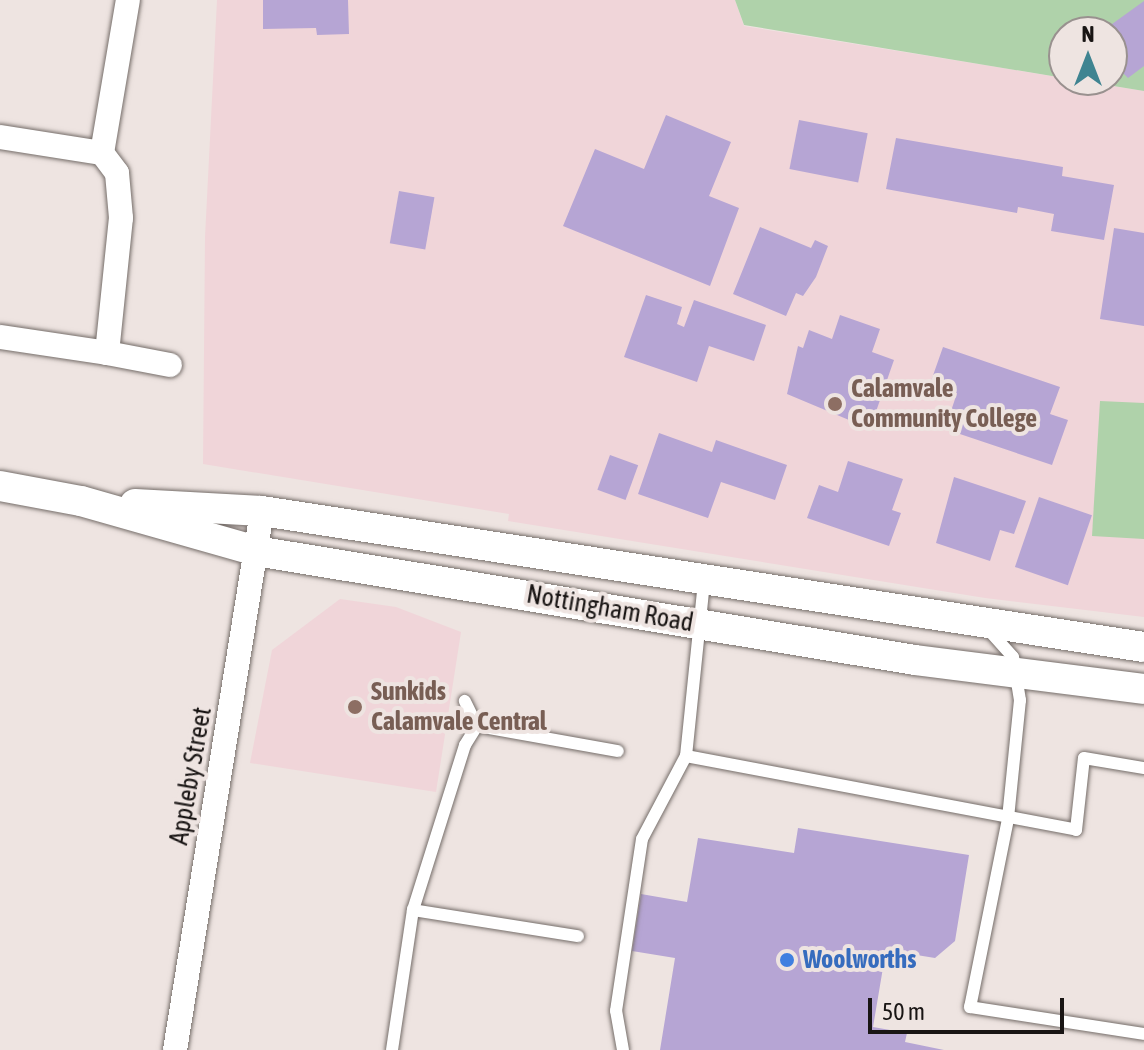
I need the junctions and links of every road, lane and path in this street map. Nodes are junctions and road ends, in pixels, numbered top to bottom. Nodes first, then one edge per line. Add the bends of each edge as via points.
1 (128, 0) edge
2 (0, 137) edge
3 (102, 153) junction
4 (0, 337) edge
5 (107, 353) junction
6 (170, 365) dead end
7 (0, 486) edge
8 (81, 501) junction
9 (262, 511) junction
10 (256, 551) junction
11 (704, 581) junction
12 (701, 625) junction
13 (985, 626) junction
14 (1144, 647) edge
15 (1020, 676) junction
16 (1144, 689) edge
17 (465, 701) dead end
18 (477, 726) junction
19 (618, 751) dead end
20 (686, 756) junction
21 (1144, 768) edge
22 (1008, 819) junction
23 (413, 910) junction
24 (578, 936) dead end
25 (1144, 1034) edge
26 (175, 1050) edge
27 (392, 1050) edge
28 (623, 1050) edge

1 - 3 street
2 - 3 street
3 - 5 street via 117,173 121,218
4 - 5 street
5 - 6 street
7 - 8 street, Nottingham Road
8 - 9 street, Nottingham Road
8 - 10 street, Nottingham Road
9 - 10 street, Appleby Street
9 - 11 street, Nottingham Road
10 - 12 street, Nottingham Road
10 - 26 street, Appleby Street
11 - 12 lane
11 - 13 street, Nottingham Road
12 - 15 street, Nottingham Road
12 - 20 lane
13 - 14 street, Nottingham Road
13 - 15 lane via 1013,657
15 - 16 street, Nottingham Road
15 - 22 lane
17 - 18 lane
18 - 19 lane
18 - 23 lane via 465,745
20 - 22 lane
20 - 28 lane via 642,839 616,1011
21 - 22 lane via 1084,758 1076,830
22 - 25 lane via 970,1007
23 - 24 lane
23 - 27 lane

